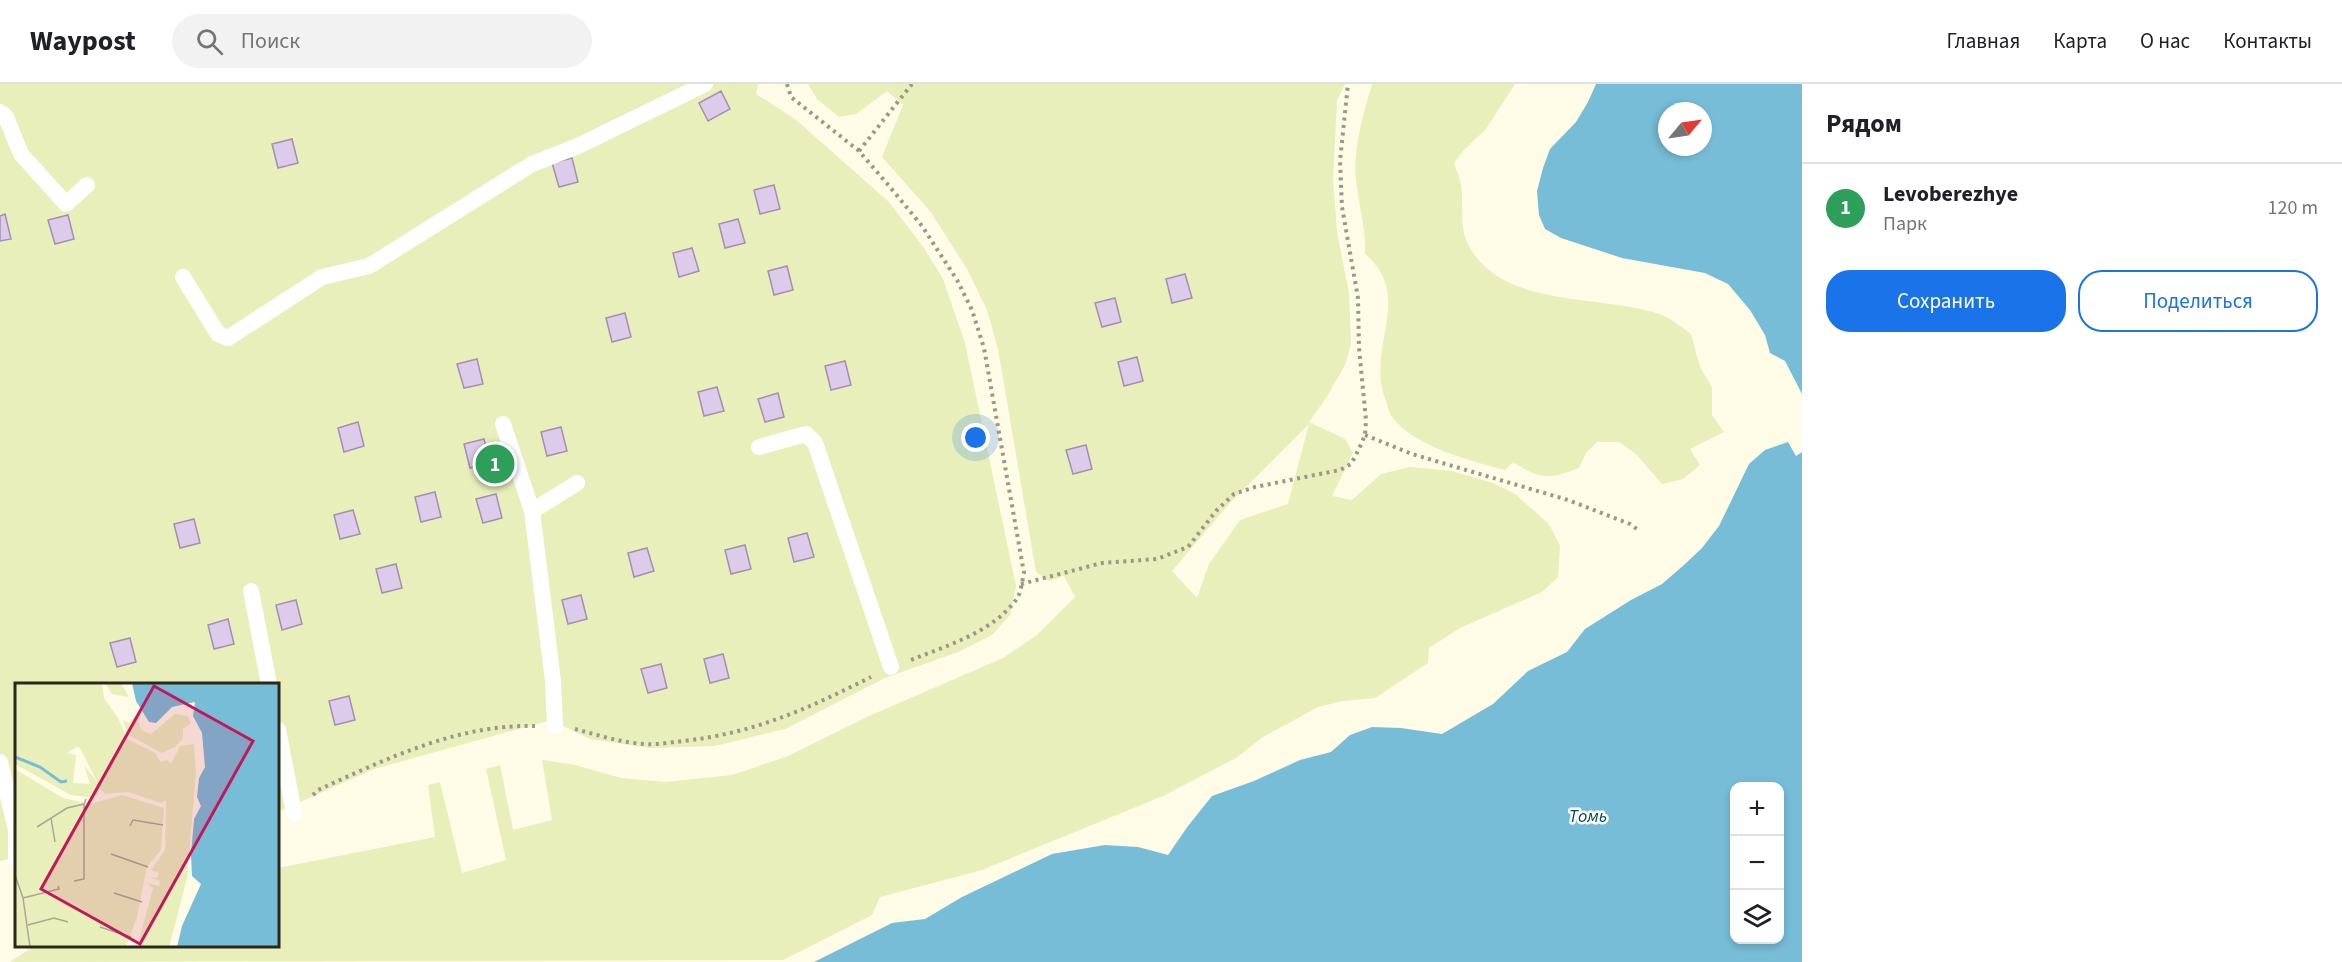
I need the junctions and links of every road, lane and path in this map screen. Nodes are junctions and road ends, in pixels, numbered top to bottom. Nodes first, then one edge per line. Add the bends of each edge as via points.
1 (705, 84) edge
2 (787, 84) edge
3 (912, 84) edge
4 (1348, 84) edge
5 (0, 112) edge
6 (859, 151) junction
7 (87, 185) dead end
8 (183, 277) dead end
9 (503, 424) dead end
10 (1365, 435) junction
11 (759, 447) dead end
12 (577, 483) dead end
13 (532, 510) junction
14 (1637, 529) dead end
15 (1021, 584) junction
16 (251, 591) dead end
17 (891, 668) junction
18 (269, 683) edge
19 (555, 726) junction
20 (279, 735) edge
21 (0, 762) edge
22 (294, 813) joint
23 (15, 826) edge

1 - 8 lane via 532,164 369,266 322,277 228,338 218,334
2 - 6 path via 791,97
3 - 6 path
4 - 10 path via 1340,161 1342,207 1358,298
5 - 7 lane via 6,117 21,154 66,204
6 - 15 path via 922,225 972,310 986,359 1024,573
9 - 13 lane
10 - 14 path via 1412,454 1568,500
10 - 15 path via 1351,464 1340,470 1234,494 1188,547 1157,559 1102,563
11 - 17 lane via 806,434 815,443
12 - 13 lane
13 - 19 lane
15 - 17 path via 1018,598 991,625
16 - 18 lane
17 - 19 path via 814,706 739,732 647,744
19 - 22 path via 487,728 387,758 318,790
20 - 22 lane
21 - 23 lane

